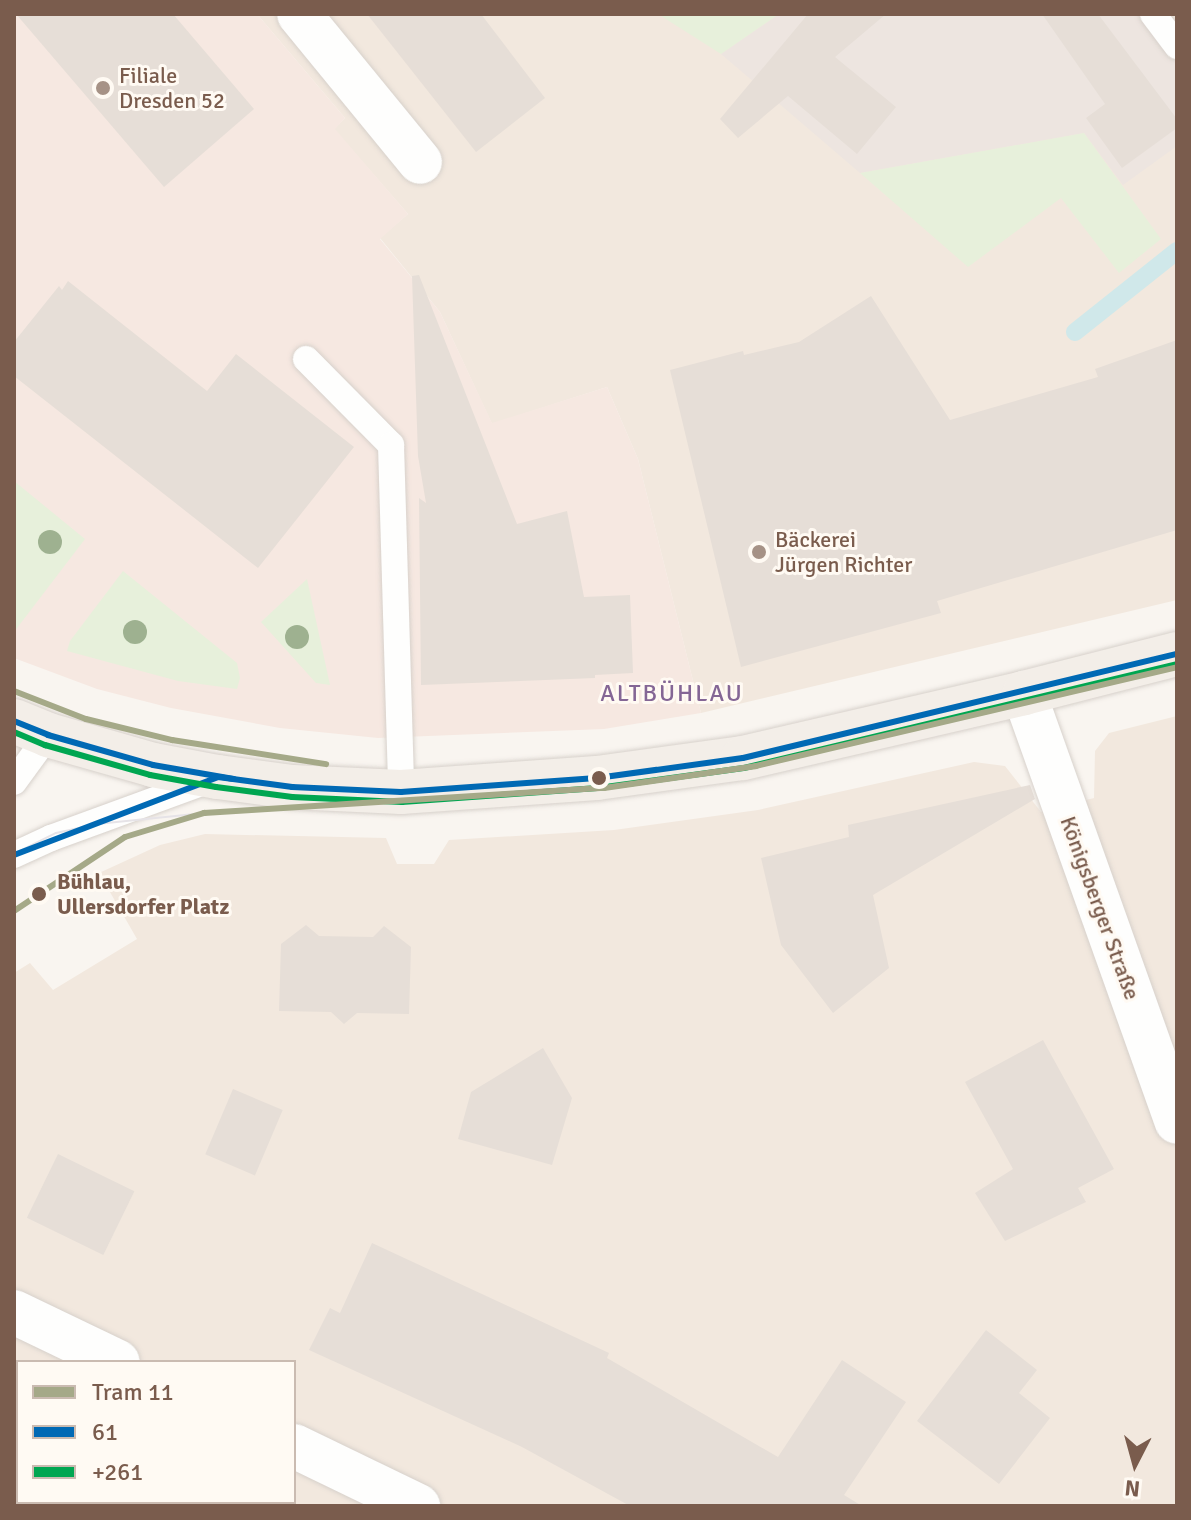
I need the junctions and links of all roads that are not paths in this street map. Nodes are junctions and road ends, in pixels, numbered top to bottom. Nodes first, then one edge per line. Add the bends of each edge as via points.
1 (299, 14) edge
2 (1153, 14) edge
3 (1177, 46) edge
4 (420, 162) dead end
5 (306, 359) dead end
6 (1177, 654) edge
7 (1024, 693) junction
8 (31, 728) edge
9 (218, 777) junction
10 (14, 782) edge
11 (401, 792) junction
12 (14, 855) edge
13 (1177, 1122) edge
14 (14, 1312) edge
15 (114, 1360) edge
16 (296, 1447) edge
17 (418, 1506) edge

1 - 4 street
2 - 3 lane
5 - 11 lane via 391,445
6 - 7 main road
7 - 11 main road via 743,758 597,778
7 - 13 street, Königsberger Straße
8 - 9 main road via 153,765
8 - 10 lane
9 - 11 main road
9 - 12 lane
14 - 15 street
16 - 17 street

